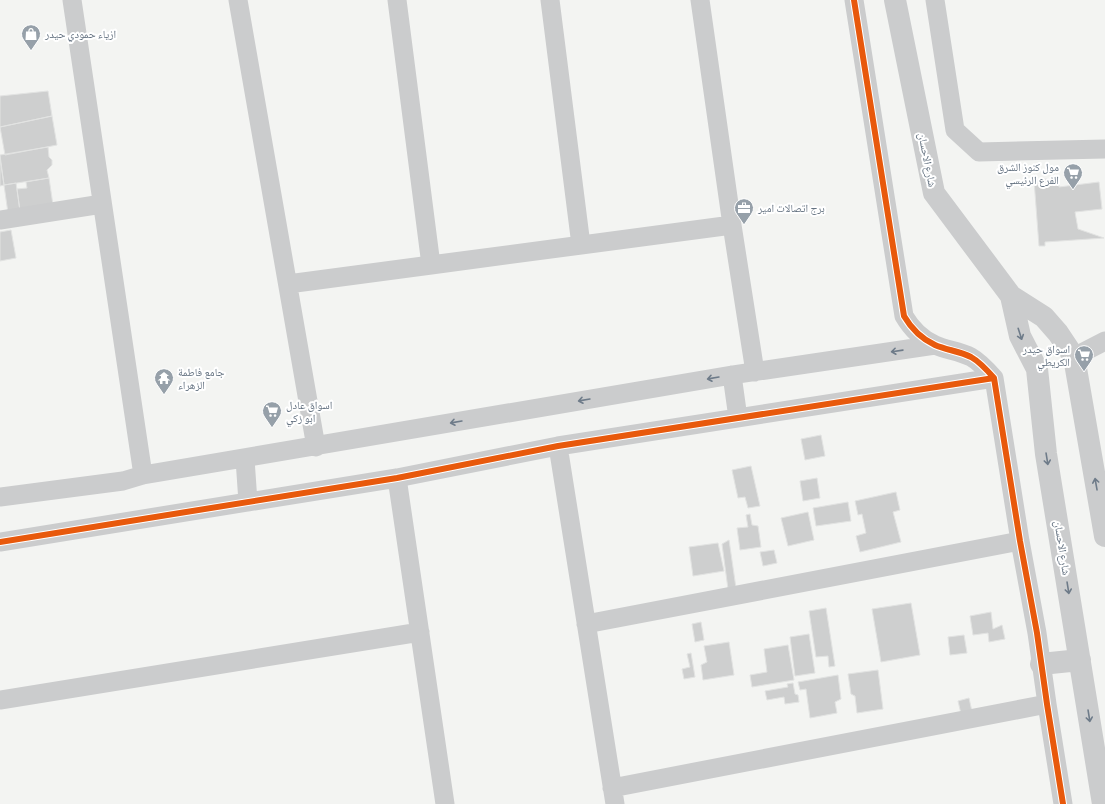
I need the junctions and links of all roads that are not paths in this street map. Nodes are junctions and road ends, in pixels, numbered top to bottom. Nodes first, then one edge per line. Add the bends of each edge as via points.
1 (72, 0) edge
2 (238, 0) edge
3 (397, 0) edge
4 (550, 0) edge
5 (700, 0) edge
6 (854, 0) edge
7 (895, 0) edge
8 (935, 0) edge
9 (1105, 148) edge
10 (102, 204) junction
11 (0, 220) edge
12 (732, 225) junction
13 (580, 245) junction
14 (431, 265) junction
15 (288, 284) junction
16 (1011, 296) junction
17 (1105, 341) edge
18 (935, 345) junction
19 (1074, 357) junction
20 (755, 372) junction
21 (732, 375) junction
22 (994, 378) junction
23 (738, 418) junction
24 (558, 446) junction
25 (316, 447) junction
26 (245, 458) junction
27 (144, 475) junction
28 (397, 478) junction
29 (0, 497) edge
30 (248, 502) junction
31 (1105, 536) edge
32 (1020, 541) junction
33 (0, 542) edge
34 (586, 624) junction
35 (420, 632) junction
36 (1080, 660) junction
37 (1041, 664) junction
38 (0, 700) edge
39 (1047, 704) junction
40 (613, 796) edge
41 (445, 804) edge
42 (1063, 804) edge
43 (1103, 804) edge

1 - 10 street
2 - 15 street
3 - 14 street
4 - 13 street
5 - 12 street
6 - 18 street via 904,316 909,326
7 - 16 street, شارع الاحسان via 934,193
8 - 9 street via 955,130 979,152
10 - 11 street
10 - 27 street
12 - 13 street
12 - 20 street
13 - 14 street
14 - 15 street
15 - 25 street
16 - 19 street, شارع الاحسان via 1044,317
16 -> 36 street, شارع الاحسان via 1020,336 1037,369 1046,454
17 - 19 street
18 -> 20 street
18 - 22 street via 971,357
31 -> 19 street, شارع الاحسان
20 - 21 street
21 - 23 street
21 -> 25 street
22 - 23 street
22 - 32 street
23 - 24 street
24 - 28 street
24 - 34 street
25 - 26 street
26 - 27 street
26 - 30 street
27 - 29 street via 123,481
28 - 30 street
28 - 35 street
30 - 33 street
32 - 34 street
32 - 37 street
34 - 40 street
35 - 38 street
35 - 41 street
36 - 37 street
36 -> 43 street, شارع الاحسان
37 - 39 street
39 - 40 street
39 - 42 street

